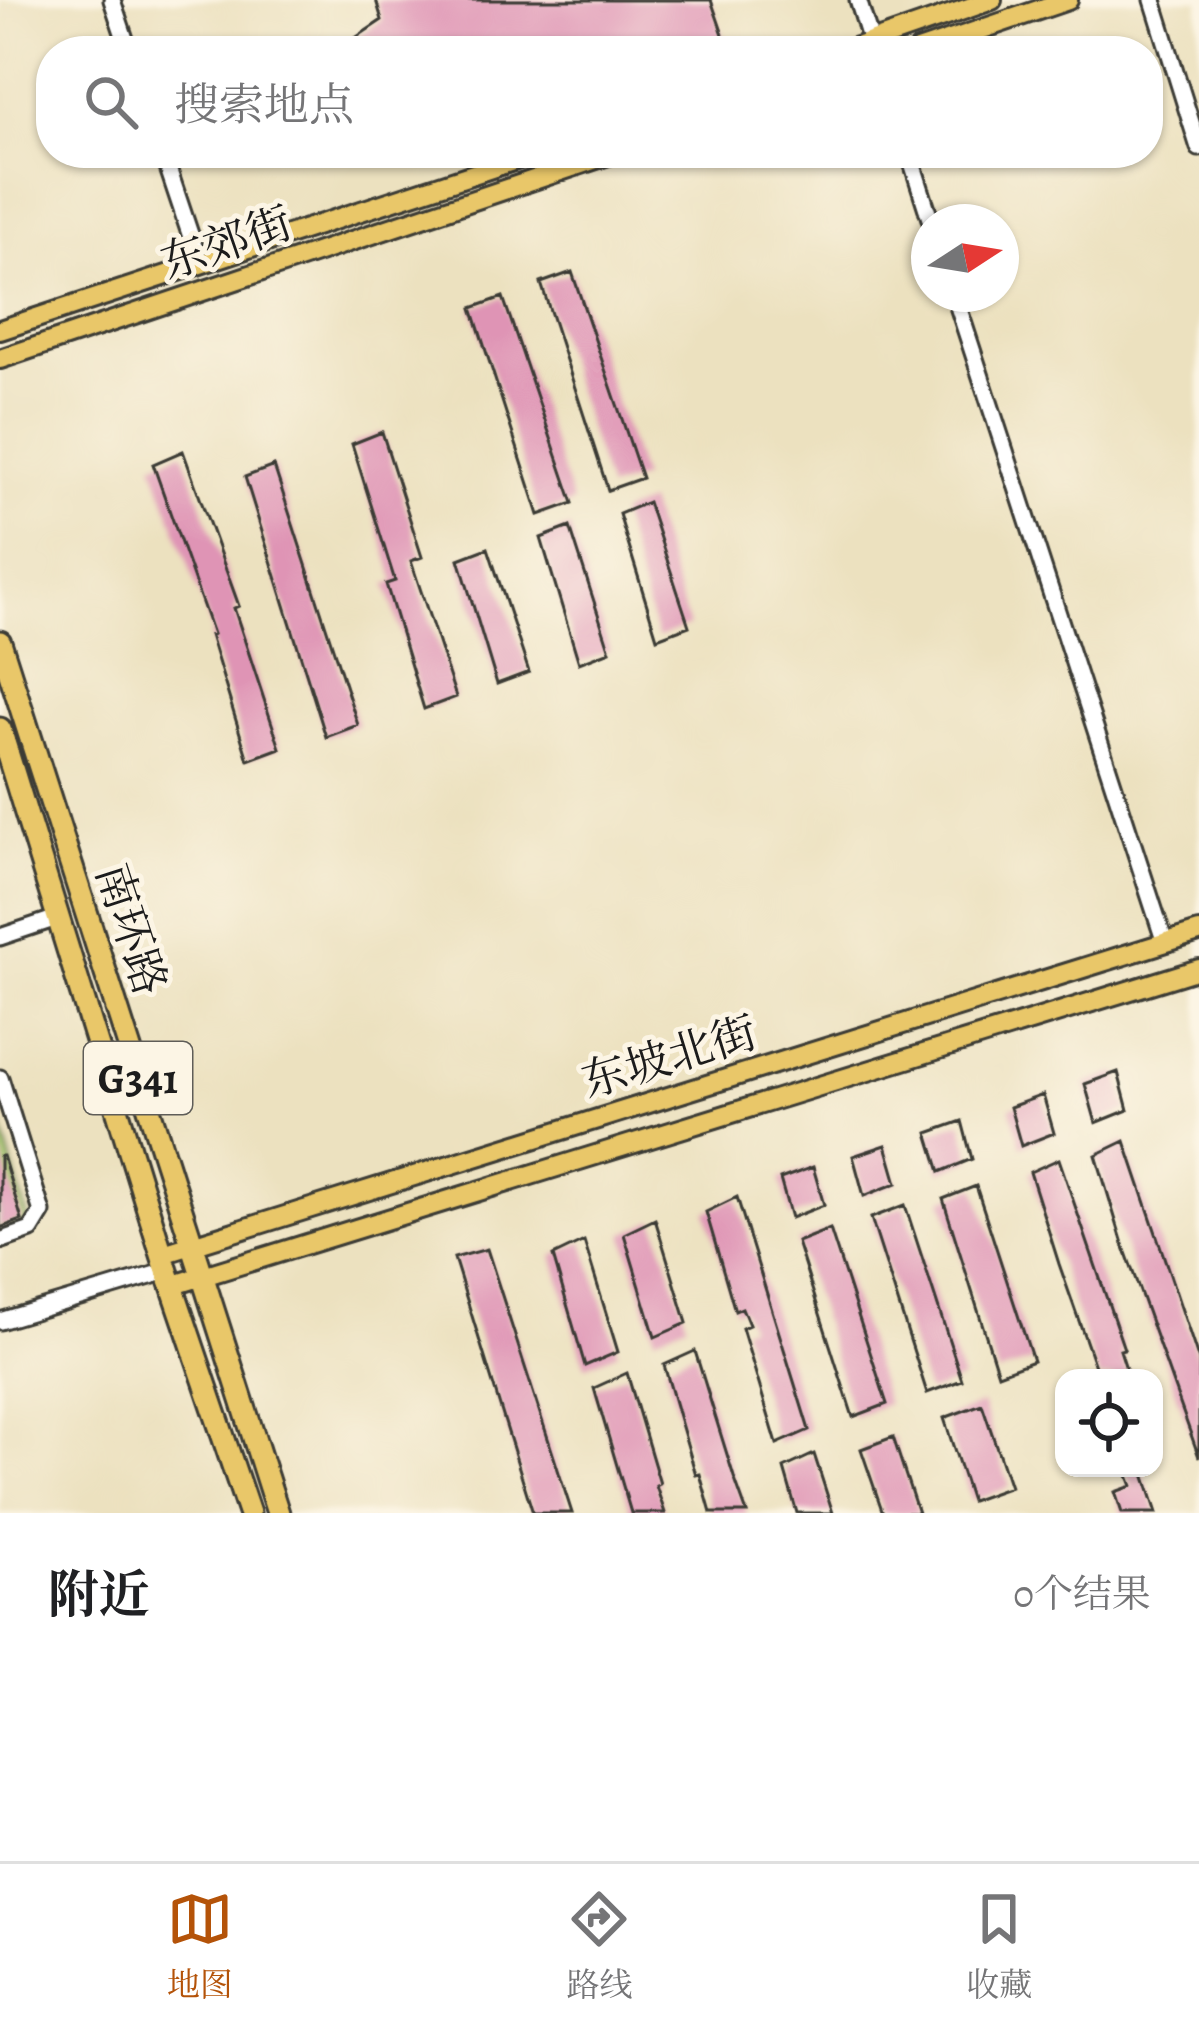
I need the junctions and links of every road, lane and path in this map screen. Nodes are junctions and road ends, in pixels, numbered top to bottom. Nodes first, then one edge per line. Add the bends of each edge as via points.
1 (112, 0) edge
2 (858, 0) edge
3 (992, 0) edge
4 (1068, 0) edge
5 (1154, 0) edge
6 (124, 36) edge
7 (869, 36) edge
8 (901, 36) edge
9 (962, 36) edge
10 (1199, 148) edge
11 (168, 168) edge
12 (491, 168) edge
13 (569, 168) edge
14 (913, 168) edge
15 (925, 204) edge
16 (200, 264) junction
17 (960, 312) edge
18 (0, 330) edge
19 (0, 359) edge
20 (0, 642) edge
21 (0, 729) edge
22 (60, 917) junction
23 (1199, 932) edge
24 (0, 937) edge
25 (1165, 943) junction
26 (1199, 970) edge
27 (0, 1078) edge
28 (0, 1240) edge
29 (191, 1245) junction
30 (168, 1270) junction
31 (202, 1277) junction
32 (0, 1321) edge
33 (249, 1513) edge
34 (278, 1513) edge

1 - 6 street
2 - 7 street
3 - 8 main road
4 - 9 main road
5 - 10 street
11 - 16 street
12 - 16 main road, 东郊街
13 - 19 main road, 东郊街
14 - 15 street
16 - 18 main road, 东郊街
17 - 25 street
20 - 29 highway, 南环路 / G341
21 - 22 highway, 南环路 / G341
22 - 24 street
22 - 30 highway, 南环路 / G341
23 - 25 main road, 东坡北街
25 - 29 main road, 东坡北街
26 - 31 main road, 东坡北街
27 - 28 street via 42,1212 32,1230
29 - 30 main road, 东坡北街
29 - 31 highway, 南环路 / G341
30 - 31 main road, 东坡北街
30 - 32 street
30 - 33 highway, 南环路 / G341
31 - 34 highway, 南环路 / G341

